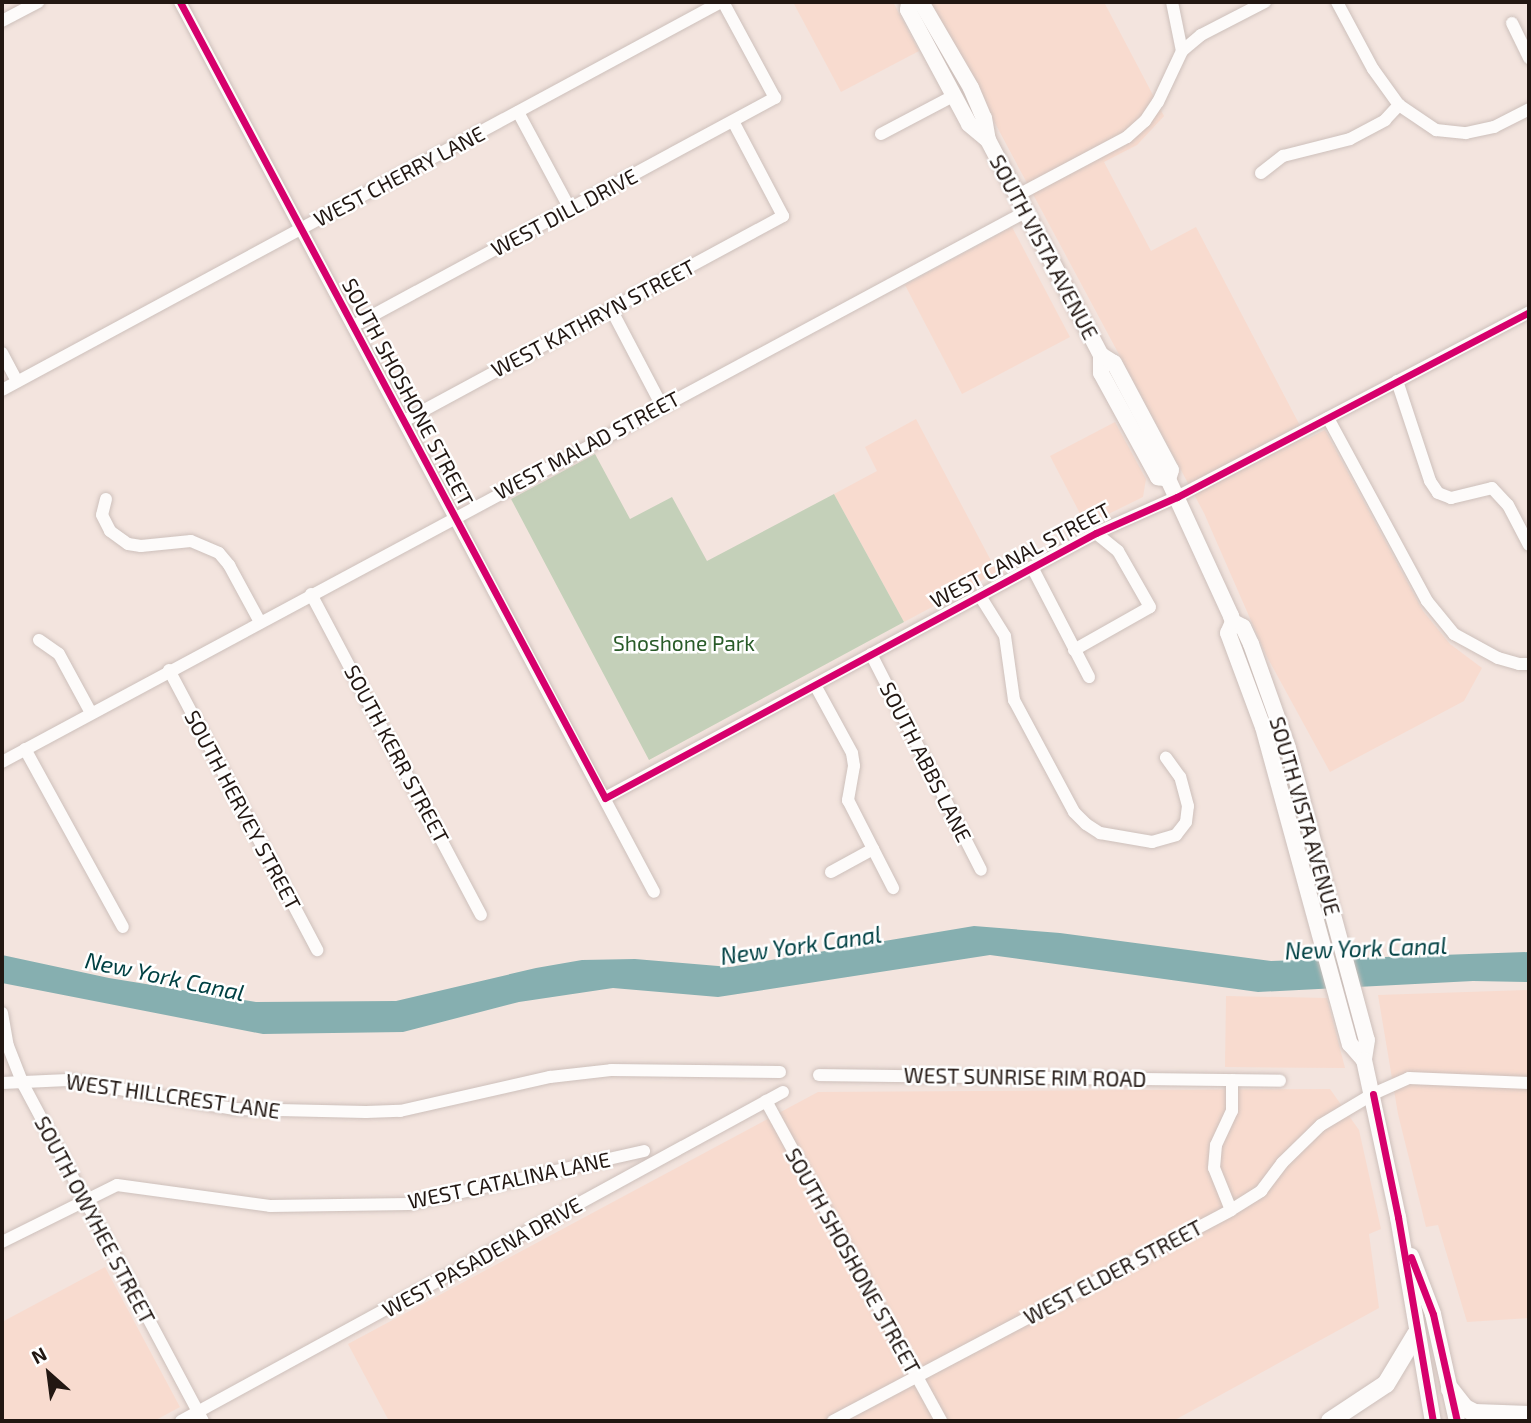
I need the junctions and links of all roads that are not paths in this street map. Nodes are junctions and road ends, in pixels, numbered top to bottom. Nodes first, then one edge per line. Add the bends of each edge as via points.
1 (38, 2) edge
2 (180, 2) edge
3 (722, 2) edge
4 (909, 2) edge
5 (921, 2) edge
6 (1172, 2) edge
7 (1265, 2) edge
8 (1337, 2) edge
9 (2, 20) edge
10 (1512, 23) dead end
11 (1182, 51) junction
12 (1529, 58) edge
13 (953, 96) junction
14 (1399, 105) junction
15 (1529, 109) edge
16 (518, 112) junction
17 (733, 121) junction
18 (881, 134) dead end
19 (988, 140) junction
20 (1261, 173) dead end
21 (1018, 195) junction
22 (570, 209) junction
23 (1027, 211) junction
24 (301, 229) junction
25 (611, 309) junction
26 (1529, 312) edge
27 (353, 326) junction
28 (2, 353) edge
29 (18, 381) junction
30 (1397, 382) junction
31 (2, 390) edge
32 (662, 406) junction
33 (1328, 418) junction
34 (404, 421) junction
35 (1177, 497) junction
36 (106, 499) dead end
37 (454, 516) junction
38 (1096, 533) junction
39 (1529, 545) edge
40 (1032, 568) junction
41 (311, 594) junction
42 (980, 596) junction
43 (260, 622) junction
44 (1233, 622) junction
45 (39, 640) dead end
46 (1074, 650) junction
47 (871, 654) junction
48 (1529, 664) edge
49 (169, 670) junction
50 (1089, 677) dead end
51 (815, 685) junction
52 (91, 713) junction
53 (25, 749) junction
54 (1166, 758) dead end
55 (2, 762) edge
56 (605, 798) junction
57 (873, 849) junction
58 (981, 870) dead end
59 (831, 872) dead end
60 (893, 888) dead end
61 (654, 892) dead end
62 (481, 915) dead end
63 (123, 927) dead end
64 (317, 950) dead end
65 (2, 1013) edge
66 (1364, 1060) junction
67 (780, 1072) dead end
68 (818, 1075) dead end
69 (1232, 1080) junction
70 (1280, 1081) dead end
71 (2, 1083) edge
72 (1529, 1083) edge
73 (23, 1084) junction
74 (783, 1092) dead end
75 (1373, 1094) junction
76 (766, 1101) junction
77 (644, 1151) dead end
78 (85, 1201) junction
79 (1231, 1209) junction
80 (1401, 1231) junction
81 (2, 1242) edge
82 (1416, 1334) junction
83 (916, 1376) junction
84 (1450, 1389) junction
85 (1529, 1415) edge
86 (200, 1417) edge
87 (181, 1421) edge
88 (832, 1421) edge
89 (941, 1421) edge
90 (1330, 1421) edge
91 (1433, 1421) edge
92 (1457, 1421) edge

1 - 9 street
2 - 24 street, SOUTH SHOSHONE STREET
3 - 16 street, WEST CHERRY LANE
3 - 17 street, WEST DILL DRIVE via 775,99
4 - 13 main road, SOUTH VISTA AVENUE via 908,10
5 - 19 main road, SOUTH VISTA AVENUE via 971,89
6 - 11 street
7 - 11 street via 1201,35
8 - 14 street via 1373,69
10 - 12 street
11 - 21 street via 1145,121 1127,137
13 - 18 street
13 - 19 main road, SOUTH VISTA AVENUE via 969,124
14 - 15 street via 1436,131 1466,133 1494,127
14 - 20 street via 1385,120 1350,139 1283,156
16 - 22 street
16 - 24 street, WEST CHERRY LANE
17 - 22 street, WEST DILL DRIVE
17 - 25 street, WEST KATHRYN STREET via 783,216
19 - 21 main road, SOUTH VISTA AVENUE
21 - 23 main road, SOUTH VISTA AVENUE
22 - 27 street, WEST DILL DRIVE
23 - 32 street, WEST MALAD STREET
23 - 35 main road, SOUTH VISTA AVENUE via 1101,355 1100,370 1107,385 1159,478 1168,479
24 - 27 street, SOUTH SHOSHONE STREET
24 - 29 street, WEST CHERRY LANE
25 - 32 street
25 - 34 street, WEST KATHRYN STREET
26 - 30 street, WEST CANAL STREET
27 - 34 street, SOUTH SHOSHONE STREET
28 - 29 street
29 - 31 street, WEST CHERRY LANE
30 - 33 street, WEST CANAL STREET
30 - 39 street via 1438,493 1451,498 1492,488 1508,505
32 - 37 street, WEST MALAD STREET
33 - 35 street, WEST CANAL STREET
33 - 48 street via 1427,601 1454,634 1498,658
34 - 37 street, SOUTH SHOSHONE STREET
35 - 38 street, WEST CANAL STREET
35 - 44 main road, SOUTH VISTA AVENUE
36 - 43 street via 102,515 110,531 128,544 191,541 219,553
37 - 41 street, WEST MALAD STREET
37 - 56 street, SOUTH SHOSHONE STREET
38 - 40 street, WEST CANAL STREET
38 - 46 street via 1118,551 1150,607
40 - 42 street, WEST CANAL STREET
40 - 46 street
41 - 43 street, WEST MALAD STREET
41 - 62 street, SOUTH KERR STREET
42 - 47 street, WEST CANAL STREET
42 - 54 street via 1005,636 1014,700 1074,812 1086,824 1100,832 1152,842 1176,835 1186,822 1188,806 1180,777
43 - 49 street, WEST MALAD STREET
44 - 66 main road, SOUTH VISTA AVENUE via 1228,633 1263,727 1350,1044
44 - 66 main road, SOUTH VISTA AVENUE via 1243,626 1288,748 1367,1041
45 - 52 street via 59,654
46 - 50 street
47 - 51 street, WEST CANAL STREET
47 - 58 street, SOUTH ABBS LANE
49 - 52 street, WEST MALAD STREET
49 - 64 street, SOUTH HERVEY STREET
51 - 56 street, WEST CANAL STREET
51 - 57 street via 852,753 848,800
52 - 53 street, WEST MALAD STREET
53 - 55 street, WEST MALAD STREET
53 - 63 street
56 - 61 street, SOUTH SHOSHONE STREET
57 - 59 street
57 - 60 street
65 - 73 street, SOUTH OWYHEE STREET via 8,1046
66 - 75 main road, SOUTH VISTA AVENUE
67 - 73 street, WEST HILLCREST LANE via 611,1070 550,1077 400,1111 366,1112 265,1112 68,1080
68 - 69 street, WEST SUNRISE RIM ROAD
69 - 70 street, WEST SUNRISE RIM ROAD
69 - 79 street via 1232,1111 1216,1145 1214,1168
71 - 73 street, WEST HILLCREST LANE
72 - 75 street via 1409,1078
73 - 78 street, SOUTH OWYHEE STREET
74 - 76 street, WEST PASADENA DRIVE
75 - 79 street, WEST ELDER STREET via 1321,1125 1261,1191
75 - 80 main road, SOUTH VISTA AVENUE
76 - 83 street, SOUTH SHOSHONE STREET
76 - 86 street, WEST PASADENA DRIVE
77 - 78 street, WEST CATALINA LANE via 408,1204 270,1206 117,1185
78 - 81 street, WEST CATALINA LANE
78 - 86 street, SOUTH OWYHEE STREET
79 - 83 street, WEST ELDER STREET
80 - 82 main road, SOUTH VISTA AVENUE
80 - 84 main road, SOUTH VISTA AVENUE via 1433,1314
82 - 90 highway via 1385,1384
82 - 91 main road, SOUTH VISTA AVENUE
83 - 88 street, WEST ELDER STREET
83 - 89 street, SOUTH SHOSHONE STREET
84 - 85 highway via 1475,1413
84 - 92 main road, SOUTH VISTA AVENUE
86 - 87 street, WEST PASADENA DRIVE

